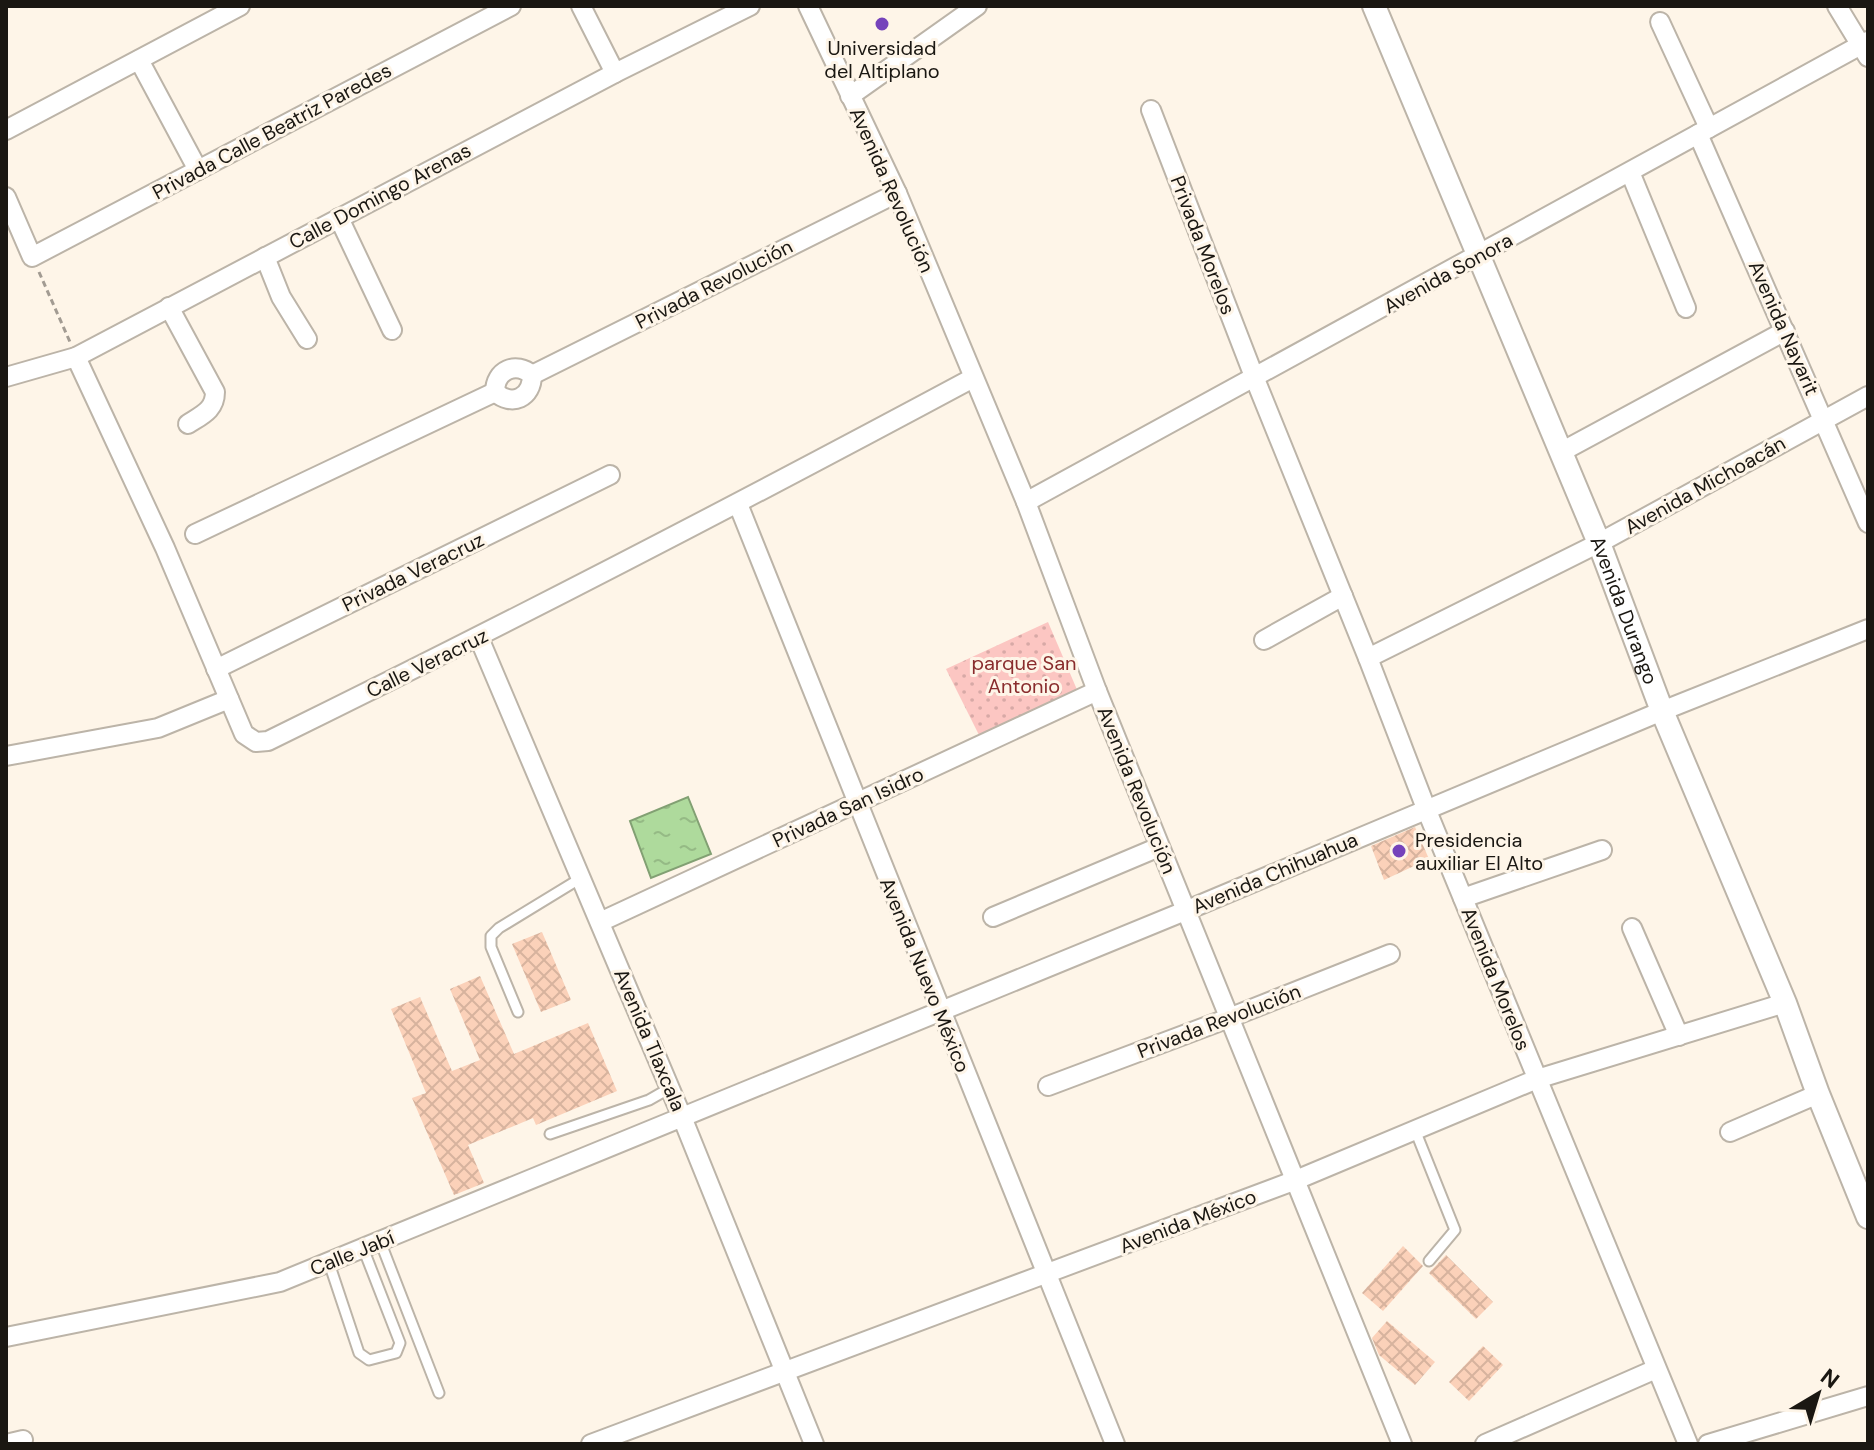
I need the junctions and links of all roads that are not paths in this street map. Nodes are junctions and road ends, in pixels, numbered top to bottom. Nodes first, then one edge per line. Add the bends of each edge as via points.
1 (240, 6) edge
2 (511, 6) edge
3 (581, 6) edge
4 (750, 6) edge
5 (808, 6) edge
6 (977, 6) edge
7 (1374, 6) edge
8 (1837, 6) edge
9 (1660, 22) dead end
10 (1866, 47) edge
11 (139, 60) junction
12 (615, 73) junction
13 (850, 96) junction
14 (1151, 110) dead end
15 (6, 130) edge
16 (1704, 131) junction
17 (198, 170) junction
18 (1630, 172) junction
19 (897, 193) junction
20 (6, 197) edge
21 (339, 218) junction
22 (1479, 256) junction
23 (265, 257) junction
24 (169, 307) junction
25 (1686, 308) dead end
26 (392, 330) dead end
27 (1785, 331) junction
28 (307, 339) dead end
29 (76, 357) junction
30 (532, 375) junction
31 (6, 377) edge
32 (973, 378) junction
33 (1255, 379) junction
34 (495, 392) junction
35 (1868, 396) edge
36 (1824, 420) junction
37 (188, 424) dead end
38 (1561, 452) junction
39 (610, 475) dead end
40 (1026, 502) junction
41 (738, 504) junction
42 (1868, 521) edge
43 (195, 534) dead end
44 (1599, 543) junction
45 (1343, 596) junction
46 (1868, 629) edge
47 (479, 638) junction
48 (1264, 640) dead end
49 (1368, 658) junction
50 (216, 669) junction
51 (1097, 691) junction
52 (229, 699) junction
53 (1662, 711) junction
54 (6, 756) edge
55 (856, 803) junction
56 (1427, 811) junction
57 (1159, 847) junction
58 (1602, 850) dead end
59 (581, 878) junction
60 (1463, 898) junction
61 (1185, 911) junction
62 (993, 917) dead end
63 (600, 922) junction
64 (1632, 928) dead end
65 (1390, 954) dead end
66 (1785, 1003) junction
67 (940, 1011) junction
68 (518, 1012) dead end
69 (1229, 1018) junction
70 (1679, 1036) junction
71 (1537, 1079) junction
72 (1048, 1086) dead end
73 (670, 1088) junction
74 (1818, 1094) junction
75 (682, 1117) junction
76 (1415, 1130) junction
77 (1730, 1132) dead end
78 (550, 1134) dead end
79 (1296, 1180) junction
80 (1868, 1217) edge
81 (372, 1245) junction
82 (1429, 1261) dead end
83 (329, 1263) junction
84 (1046, 1275) junction
85 (6, 1337) edge
86 (1656, 1369) junction
87 (784, 1372) junction
88 (439, 1393) dead end
89 (1868, 1396) edge
90 (591, 1444) edge
91 (814, 1444) edge
92 (1115, 1444) edge
93 (1402, 1444) edge
94 (1485, 1444) edge
95 (1688, 1444) edge
96 (1708, 1444) edge

1 - 11 street
2 - 17 street, Privada Calle Beatriz Paredes
3 - 12 street
4 - 12 street, Calle Domingo Arenas
5 - 13 street, Avenida Revolución
6 - 13 street
7 - 22 street, Avenida Durango
8 - 10 street
9 - 16 street, Avenida Nayarit
10 - 16 street, Avenida Sonora
11 - 15 street
11 - 17 street
12 - 21 street, Calle Domingo Arenas
13 - 19 street, Avenida Revolución
14 - 33 street, Privada Morelos
16 - 18 street, Avenida Sonora
16 - 27 street, Avenida Nayarit
17 - 20 street, Privada Calle Beatriz Paredes via 32,257
18 - 22 street, Avenida Sonora
18 - 25 street
19 - 30 street, Privada Revolución
19 - 32 street, Avenida Revolución
21 - 23 street, Calle Domingo Arenas
21 - 26 street
22 - 33 street, Avenida Sonora
22 - 38 street, Avenida Durango
23 - 24 street, Calle Domingo Arenas
23 - 28 street
24 - 29 street, Calle Domingo Arenas
24 - 37 street via 215,392 210,410
27 - 36 street, Avenida Nayarit
27 - 38 street
29 - 31 street, Calle Domingo Arenas
29 - 50 street, Calle Veracruz
30 - 34 street, Privada Revolución via 518,367 509,369 500,374
30 - 34 street, Privada Revolución via 521,399
32 - 40 street, Avenida Revolución
32 - 41 street, Calle Veracruz
33 - 40 street, Avenida Sonora
33 - 45 street, Avenida Morelos
34 - 43 street, Privada Revolución
35 - 36 street, Avenida Michoacán
36 - 42 street, Avenida Nayarit
36 - 44 street, Avenida Michoacán
38 - 44 street, Avenida Durango
39 - 50 street, Privada Veracruz
40 - 51 street, Avenida Revolución
41 - 47 street, Calle Veracruz
41 - 55 street, Avenida Nuevo México
44 - 49 street, Avenida Michoacán
44 - 53 street, Avenida Durango
45 - 48 street
45 - 49 street, Avenida Morelos
46 - 53 street, Avenida Chihuahua
47 - 52 street, Calle Veracruz via 268,741 256,742 244,734
47 - 59 street, Avenida Tlaxcala
49 - 56 street, Avenida Morelos
50 - 52 street, Calle Veracruz
51 - 55 street, Privada San Isidro
51 - 57 street, Avenida Revolución
52 - 54 street via 158,728
53 - 56 street, Avenida Chihuahua
53 - 66 street, Avenida Durango
55 - 63 street, Privada San Isidro
55 - 67 street, Avenida Nuevo México
56 - 60 street, Avenida Morelos
56 - 61 street, Avenida Chihuahua
57 - 61 street, Avenida Revolución
57 - 62 street
58 - 60 street
59 - 63 street, Avenida Tlaxcala
59 - 68 lane via 491,936
60 - 71 street, Avenida Morelos
61 - 67 street, Avenida Chihuahua
61 - 69 street, Avenida Revolución
63 - 73 street, Avenida Tlaxcala
64 - 70 street
65 - 69 street, Privada Revolución
66 - 70 street, Avenida México
66 - 74 street, Avenida Durango
67 - 75 street, Avenida Chihuahua
67 - 84 street, Avenida Nuevo México
69 - 72 street, Privada Revolución
69 - 79 street, Avenida Revolución
70 - 71 street, Avenida México
71 - 76 street, Avenida México
71 - 86 street, Avenida Morelos
73 - 75 street, Avenida Tlaxcala
73 - 78 lane
74 - 77 street
74 - 80 street, Avenida Durango
75 - 81 street, Calle Jabí
75 - 87 street, Avenida Tlaxcala
76 - 79 street, Avenida México
76 - 82 lane via 1455,1230
79 - 84 street, Avenida México
79 - 93 street, Avenida Revolución
81 - 83 street, Calle Jabí
81 - 83 lane via 400,1343 396,1353 369,1360 359,1353
81 - 88 lane
83 - 85 street, Calle Jabí via 280,1282
84 - 87 street, Avenida México
84 - 92 street, Avenida Nuevo México
86 - 94 street
86 - 95 street, Avenida Morelos
87 - 90 street, Avenida México
87 - 91 street, Avenida Tlaxcala
89 - 96 street

